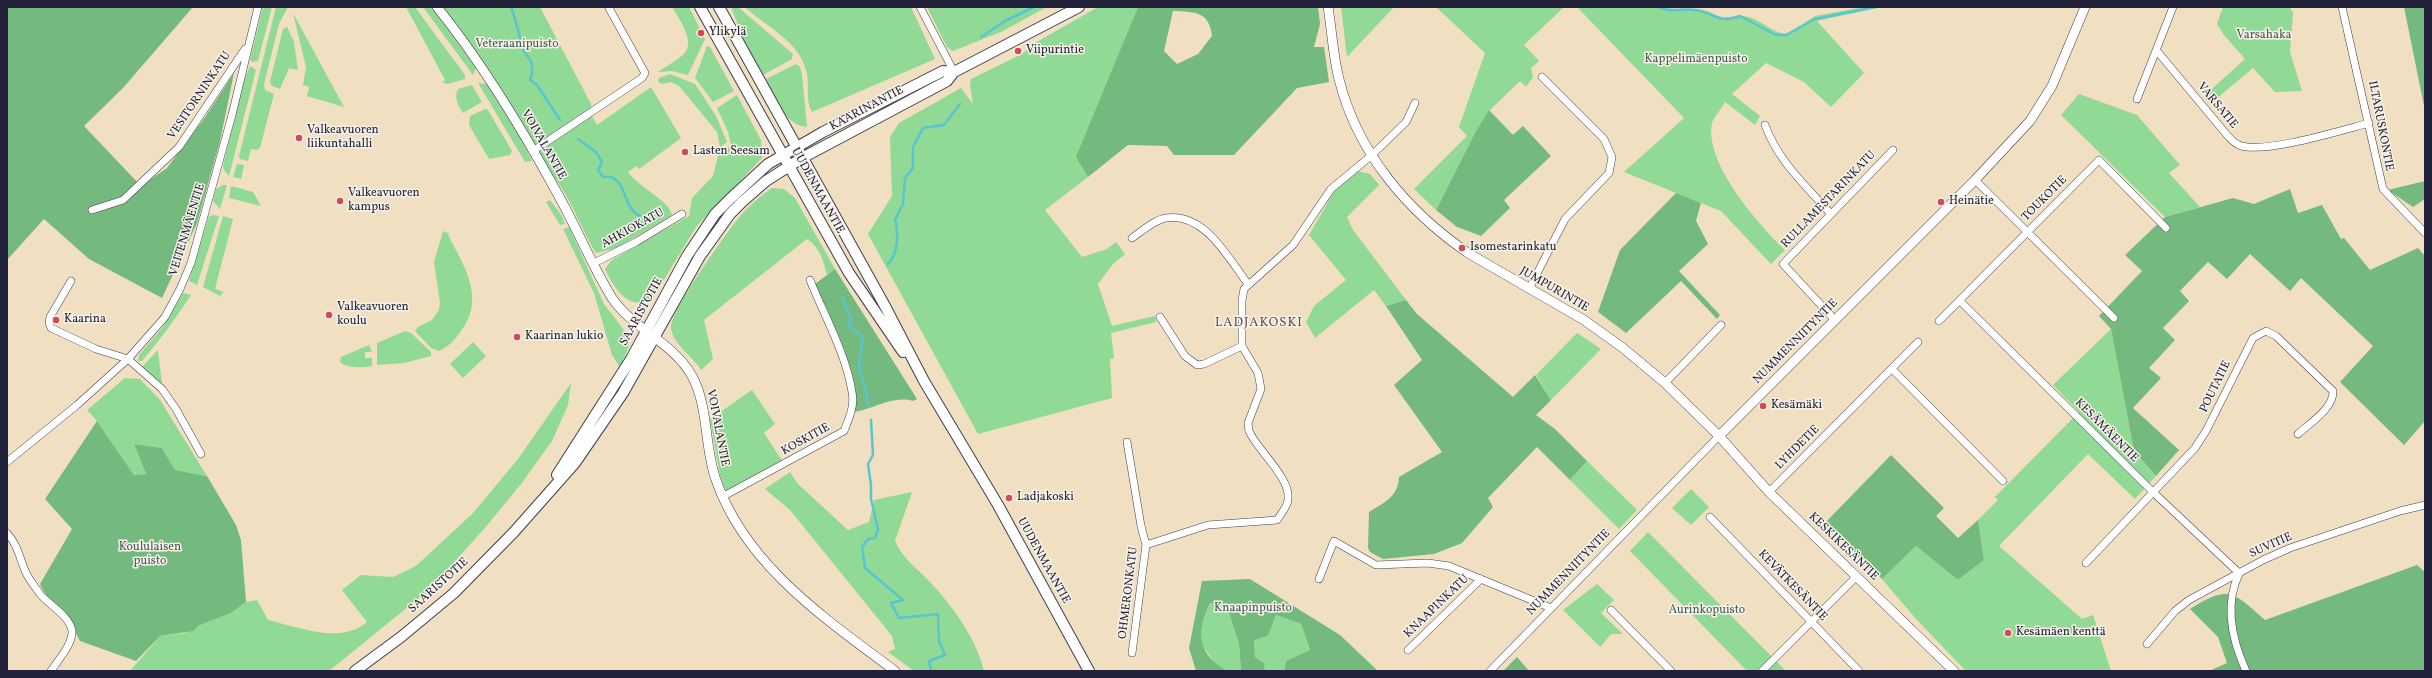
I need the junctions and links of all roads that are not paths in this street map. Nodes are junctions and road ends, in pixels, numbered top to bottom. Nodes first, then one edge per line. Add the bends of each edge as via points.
1 (258, 7) edge
2 (437, 7) edge
3 (700, 7) edge
4 (719, 7) edge
5 (920, 7) edge
6 (1079, 7) edge
7 (1328, 7) edge
8 (2085, 7) edge
9 (2173, 7) edge
10 (2342, 7) edge
11 (609, 8) edge
12 (247, 46) junction
13 (2157, 51) junction
14 (954, 72) junction
15 (1542, 77) dead end
16 (2137, 99) dead end
17 (1415, 103) dead end
18 (2369, 123) junction
19 (1765, 125) dead end
20 (796, 147) junction
21 (1893, 150) dead end
22 (533, 151) junction
23 (782, 155) junction
24 (1372, 155) junction
25 (802, 158) junction
26 (788, 166) junction
27 (1975, 180) junction
28 (92, 210) dead end
29 (682, 214) dead end
30 (1831, 214) junction
31 (2166, 228) dead end
32 (2026, 233) junction
33 (2425, 233) edge
34 (1132, 238) dead end
35 (594, 264) junction
36 (810, 280) dead end
37 (71, 281) dead end
38 (1248, 284) junction
39 (1529, 288) junction
40 (1960, 301) junction
41 (1160, 318) dead end
42 (2114, 318) dead end
43 (1834, 319) junction
44 (1939, 321) dead end
45 (1722, 325) dead end
46 (646, 330) junction
47 (656, 337) junction
48 (1918, 342) dead end
49 (1242, 346) junction
50 (128, 359) junction
51 (1893, 370) junction
52 (924, 381) junction
53 (1665, 383) junction
54 (2298, 434) dead end
55 (1719, 436) junction
56 (1128, 442) dead end
57 (201, 454) dead end
58 (7, 462) edge
59 (2003, 481) dead end
60 (1770, 492) junction
61 (2154, 493) junction
62 (722, 497) junction
63 (2425, 506) edge
64 (532, 511) junction
65 (1710, 517) dead end
66 (7, 533) edge
67 (1146, 545) junction
68 (2086, 563) dead end
69 (2239, 573) junction
70 (1856, 576) junction
71 (1319, 579) dead end
72 (1481, 579) junction
73 (1551, 608) junction
74 (1611, 610) dead end
75 (1811, 622) junction
76 (2147, 644) dead end
77 (1408, 650) dead end
78 (1132, 653) dead end
79 (51, 671) edge
80 (355, 671) edge
81 (895, 671) edge
82 (1089, 671) edge
83 (1490, 671) edge
84 (1671, 671) edge
85 (1762, 671) edge
86 (1859, 671) edge
87 (1954, 671) edge
88 (2246, 671) edge

1 - 12 street, VEITENMÄENTIE
2 - 22 street, VOIVALANTIE via 464,40 490,79
3 - 23 main road, UUDENMAANTIE
4 - 20 main road, UUDENMAANTIE
5 - 14 street
6 - 14 main road, KAARINANTIE
7 - 24 street, JUMPURINTIE via 1339,78 1349,110
8 - 27 street, NUMMENNIITYNTIE via 2042,104 2030,121
9 - 13 street
10 - 18 street, ILTARUSKONTIE
11 - 22 street via 645,73 642,78
12 - 28 street, VESITORNINKATU via 179,147 123,200
12 - 50 street, VEITENMÄENTIE via 232,115 191,263 165,317
13 - 16 street
13 - 18 street, VARSATIE via 2227,135 2240,145 2258,147 2284,144
14 - 20 main road, KAARINANTIE via 943,71
14 - 25 main road, KAARINANTIE via 948,82
15 - 39 street via 1604,139 1610,149 1612,166 1604,180 1565,219
17 - 24 street via 1406,122
18 - 33 street, ILTARUSKONTIE via 2383,189
19 - 30 street via 1782,160
20 - 23 main road, SAARISTOTIE
20 - 25 main road, UUDENMAANTIE
21 - 30 street, RULLAMESTARINKATU
22 - 35 street, VOIVALANTIE
23 - 26 main road, UUDENMAANTIE
23 - 46 main road, SAARISTOTIE via 746,182 715,214 687,256
24 - 38 street via 1331,189 1293,245
24 - 39 street, JUMPURINTIE via 1399,193 1430,225 1468,253
25 - 26 main road, KAARINANTIE
25 - 52 main road, UUDENMAANTIE
26 - 47 main road, SAARISTOTIE via 752,192 730,214 683,284
26 - 52 main road, UUDENMAANTIE via 849,273
27 - 32 street
27 - 43 street, NUMMENNIITYNTIE
29 - 35 street, AHKIOKATU
30 - 43 street, RULLAMESTARINKATU via 1783,264
31 - 32 street, TOUKOTIE via 2099,160
32 - 40 street, TOUKOTIE
32 - 42 street
34 - 38 street via 1166,218 1191,221 1212,237
35 - 46 street, VOIVALANTIE via 620,308
36 - 62 street, KOSKITIE via 842,358 853,393 844,431
37 - 50 street via 50,317 51,328 96,349
38 - 49 street via 1242,300
39 - 53 street, JUMPURINTIE via 1603,333
40 - 44 street, TOUKOTIE
40 - 61 street, KESÄMÄENTIE
41 - 49 street via 1185,356 1197,365
43 - 55 street, NUMMENNIITYNTIE
45 - 53 street
46 - 47 street, VOIVALANTIE
46 - 64 main road, SAARISTOTIE via 573,451
47 - 62 street, VOIVALANTIE via 682,362 696,384 715,477
47 - 64 main road, SAARISTOTIE via 605,423 575,463
48 - 51 street, LYHDETIE
49 - 67 street via 1261,382 1259,396 1248,423 1249,431 1287,487 1286,506 1277,520 1208,525
50 - 57 street via 162,389
50 - 58 street, VEITENMÄENTIE via 87,397
51 - 59 street
51 - 60 street, LYHDETIE
52 - 82 main road, UUDENMAANTIE via 998,506
53 - 55 street, JUMPURINTIE
54 - 61 street, POUTATIE via 2328,406 2333,391 2276,336 2266,331 2261,332 2250,342 2201,440
55 - 60 street, KESKIKESÄNTIE
55 - 73 street, NUMMENNIITYNTIE
56 - 67 street, OHMERONKATU
60 - 70 street, KESKIKESÄNTIE
61 - 68 street, POUTATIE
61 - 69 street, KESÄMÄENTIE
62 - 81 street, VOIVALANTIE via 750,542 783,583
63 - 69 street, SUVITIE via 2409,508 2290,548
64 - 80 main road, SAARISTOTIE via 454,592 401,637
65 - 75 street, KEVÄTKESÄNTIE
66 - 79 street via 21,554 24,569 30,579 72,629 72,638
67 - 78 street, OHMERONKATU
69 - 76 street, SUVITIE via 2183,604
69 - 88 street via 2231,592 2231,608 2234,637
70 - 75 street
70 - 87 street, KESKIKESÄNTIE
71 - 72 street via 1334,541 1376,565 1439,564
72 - 73 street
72 - 77 street, KNAAPINKATU
73 - 83 street, NUMMENNIITYNTIE
74 - 84 street
75 - 85 street
75 - 86 street, KEVÄTKESÄNTIE

